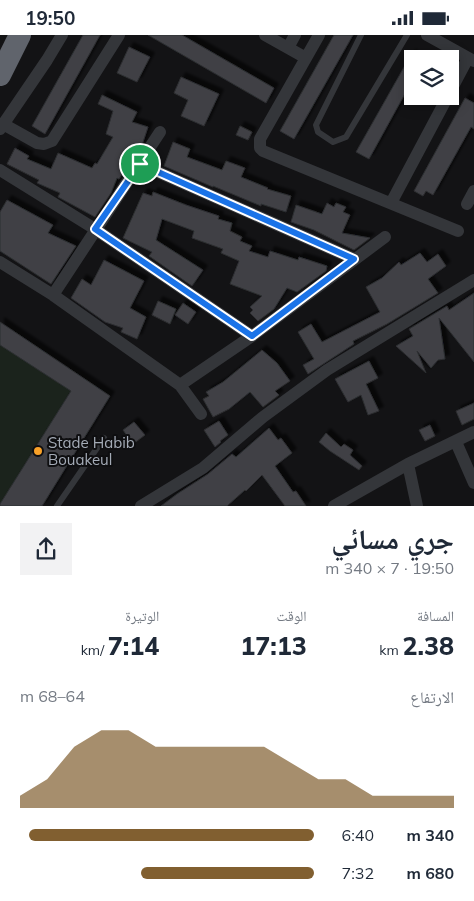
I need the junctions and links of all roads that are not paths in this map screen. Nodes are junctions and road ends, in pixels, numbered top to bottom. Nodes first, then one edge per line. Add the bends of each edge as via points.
1 (62, 35) edge
2 (119, 35) edge
3 (265, 35) edge
4 (295, 35) edge
5 (319, 35) edge
6 (361, 35) edge
7 (407, 35) edge
8 (434, 37) edge
9 (18, 41) edge
10 (288, 48) junction
11 (306, 58) junction
12 (471, 59) edge
13 (0, 75) edge
14 (459, 78) edge
15 (443, 105) edge
16 (2, 126) edge
17 (160, 132) dead end
18 (140, 164) junction
19 (0, 170) edge
20 (474, 191) edge
21 (392, 203) junction
22 (467, 204) dead end
23 (95, 229) junction
24 (458, 231) dead end
25 (385, 237) dead end
26 (354, 259) junction
27 (0, 262) edge
28 (474, 280) edge
29 (53, 295) junction
30 (252, 336) junction
31 (180, 385) junction
32 (201, 414) dead end
33 (474, 432) edge
34 (104, 438) dead end
35 (456, 442) junction
36 (408, 464) junction
37 (474, 483) edge
38 (58, 506) edge
39 (141, 506) edge
40 (334, 506) edge
41 (416, 506) edge

1 - 16 street
2 - 16 street via 52,141 37,143
3 - 10 street
4 - 10 street
5 - 11 street
6 - 7 lane via 316,125 318,132 334,142 346,137
8 - 12 street
9 - 13 highway
10 - 11 street
11 - 21 street via 260,139 260,148
12 - 14 street
15 - 21 street
17 - 18 street
18 - 23 street
18 - 26 street
19 - 23 street
20 - 22 street
21 - 24 street
23 - 29 street
23 - 30 street
25 - 26 street
26 - 30 street
27 - 29 street
28 - 39 street via 327,370 263,417 203,468
29 - 31 street
30 - 31 street
31 - 32 street
33 - 35 street
34 - 38 lane
35 - 36 street
35 - 37 street
36 - 40 street
36 - 41 street

